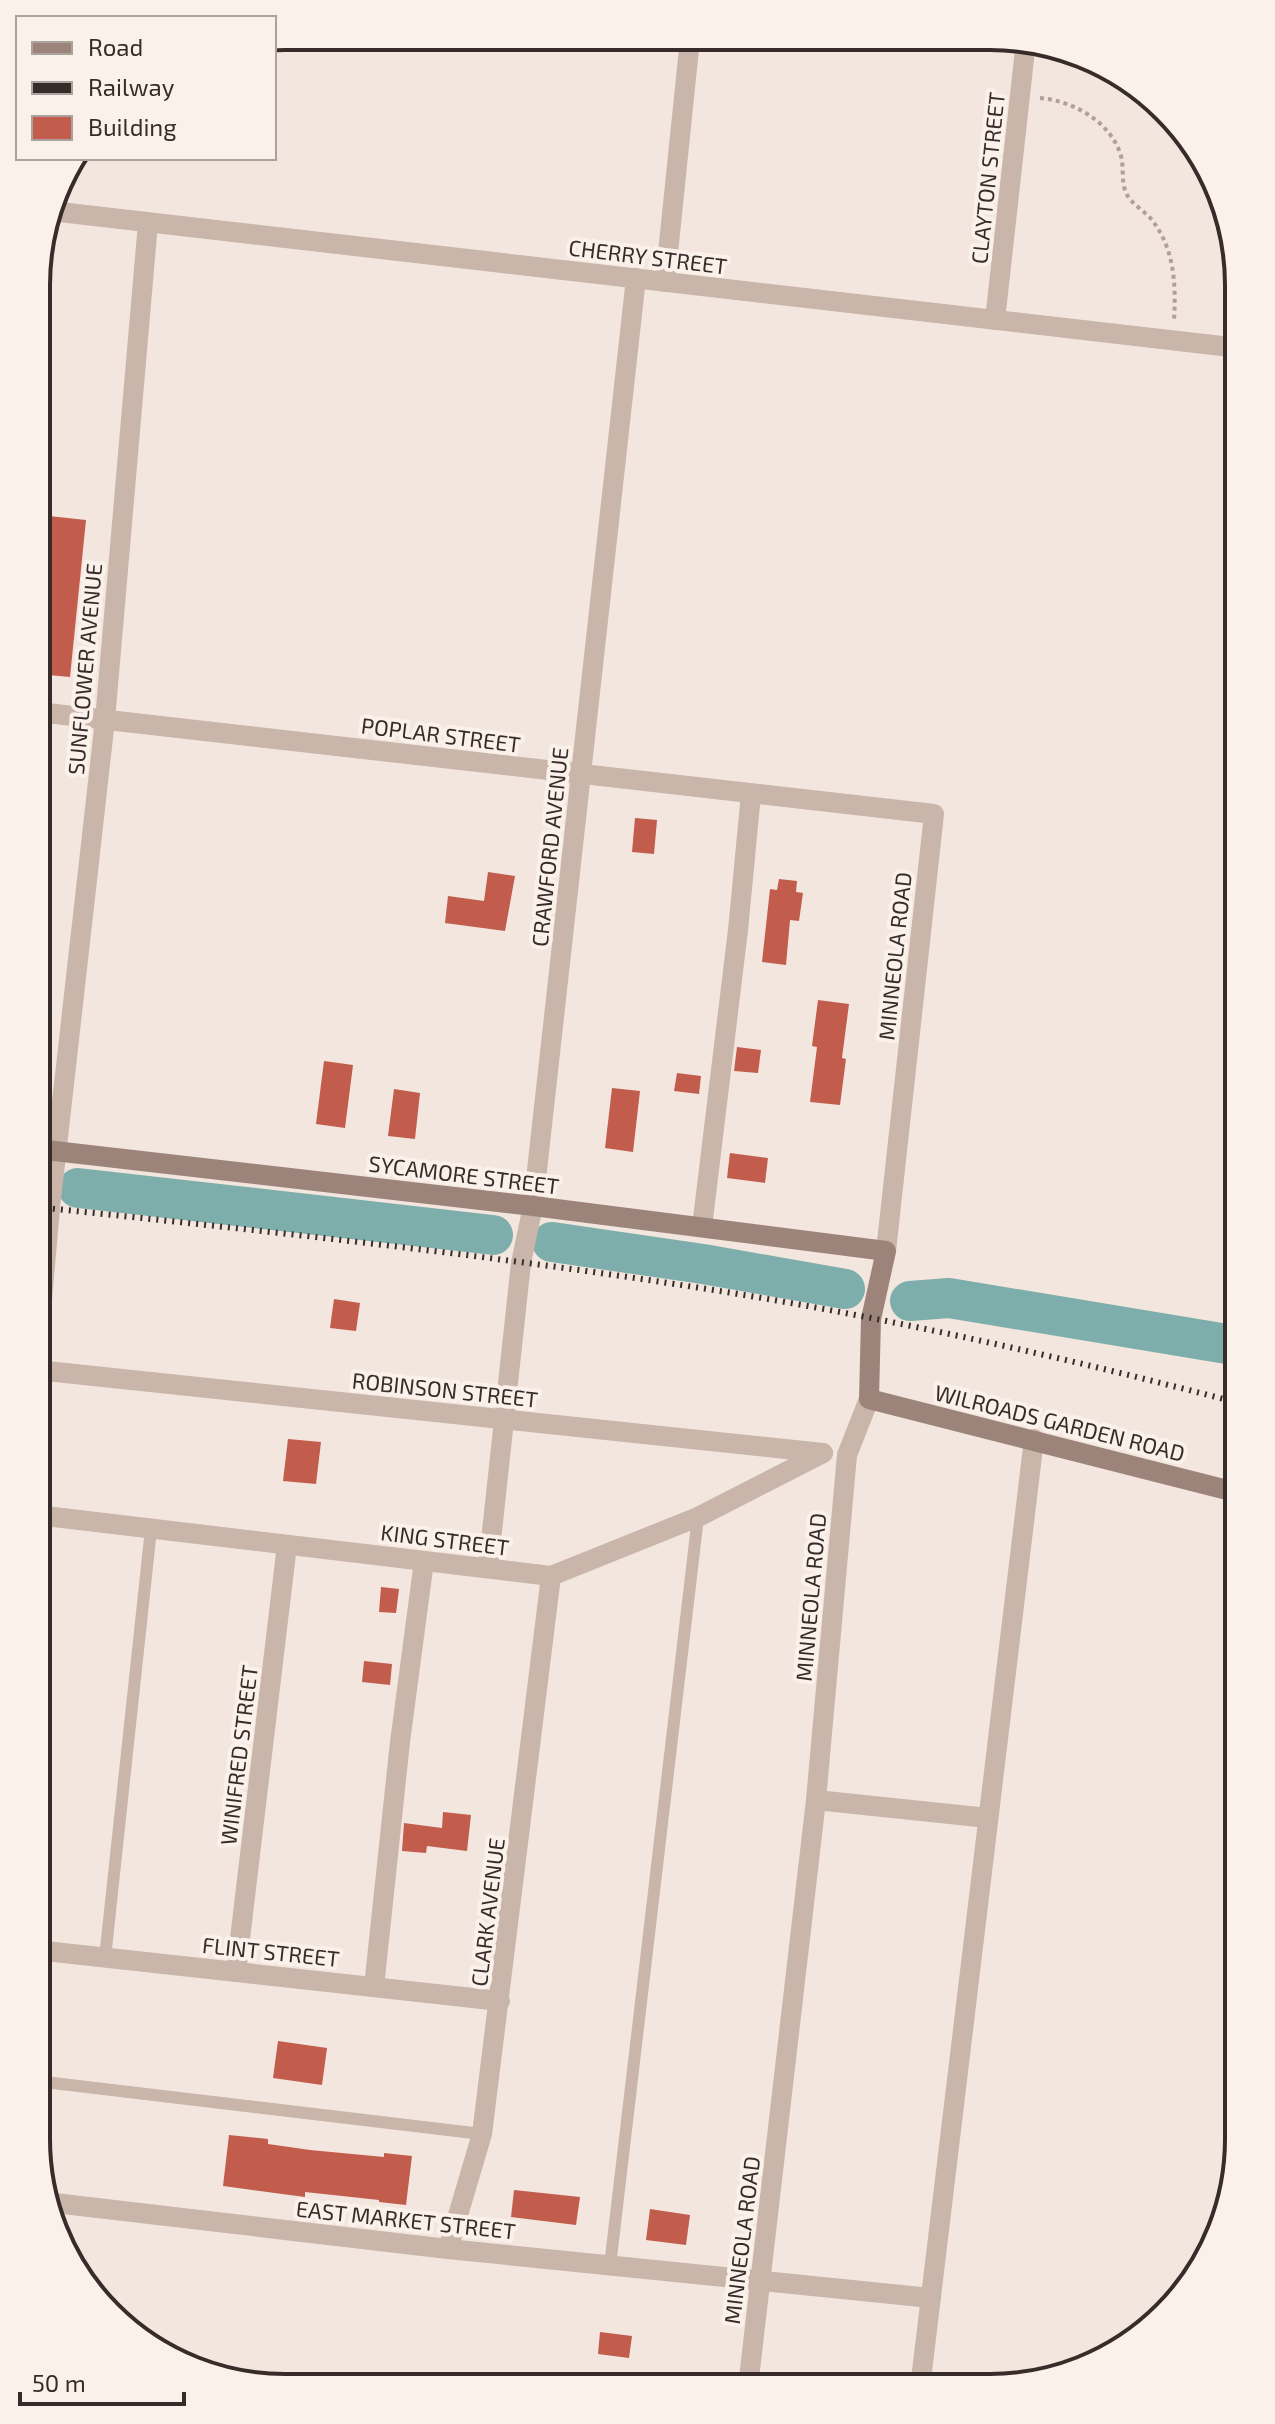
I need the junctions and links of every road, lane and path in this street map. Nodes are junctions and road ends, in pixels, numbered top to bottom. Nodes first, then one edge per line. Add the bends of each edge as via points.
1 (689, 50) edge
2 (1025, 53) edge
3 (1021, 96) junction
4 (61, 212) edge
5 (148, 223) junction
6 (636, 278) junction
7 (665, 282) junction
8 (995, 320) junction
9 (1173, 339) junction
10 (1225, 346) edge
11 (50, 713) edge
12 (105, 720) junction
13 (582, 775) junction
14 (751, 794) junction
15 (934, 814) joint
16 (50, 1128) edge
17 (50, 1150) edge
18 (533, 1206) junction
19 (702, 1227) junction
20 (886, 1251) junction
21 (50, 1371) edge
22 (869, 1399) junction
23 (503, 1419) junction
24 (1034, 1439) junction
25 (823, 1453) junction
26 (847, 1455) junction
27 (1224, 1489) edge
28 (50, 1517) edge
29 (698, 1517) junction
30 (151, 1529) junction
31 (287, 1545) junction
32 (424, 1561) junction
33 (488, 1568) junction
34 (551, 1576) junction
35 (816, 1800) junction
36 (988, 1818) junction
37 (50, 1952) edge
38 (105, 1958) junction
39 (236, 1972) junction
40 (374, 1987) junction
41 (500, 2001) junction
42 (50, 2083) edge
43 (482, 2134) junction
44 (59, 2204) edge
45 (448, 2249) junction
46 (610, 2266) junction
47 (760, 2281) junction
48 (931, 2298) junction
49 (749, 2374) edge
50 (922, 2374) edge

1 - 7 street
2 - 3 street, CLAYTON STREET
3 - 8 street, CLAYTON STREET
3 - 9 path via 1071,104 1104,125 1121,156 1127,196 1152,220 1169,251 1176,281
4 - 5 street, CHERRY STREET
5 - 6 street, CHERRY STREET
5 - 12 street, SUNFLOWER AVENUE
6 - 7 street, CHERRY STREET
6 - 13 street, CRAWFORD AVENUE
7 - 8 street, CHERRY STREET
8 - 9 street, CHERRY STREET
9 - 10 street, CHERRY STREET
11 - 12 street, POPLAR STREET
12 - 13 street, POPLAR STREET
12 - 16 street, SUNFLOWER AVENUE
13 - 14 street, POPLAR STREET
13 - 18 street, CRAWFORD AVENUE
14 - 15 street, POPLAR STREET
14 - 19 street
15 - 20 street, MINNEOLA ROAD
17 - 18 street, SYCAMORE STREET
18 - 19 street, SYCAMORE STREET
18 - 23 street, CRAWFORD AVENUE
19 - 20 street, SYCAMORE STREET
20 - 22 street, MINNEOLA ROAD via 871,1319
21 - 23 street, ROBINSON STREET
22 - 24 street, WILROADS GARDEN ROAD
22 - 26 street, MINNEOLA ROAD
23 - 25 street, ROBINSON STREET
23 - 33 street, CRAWFORD AVENUE
24 - 27 street, WILROADS GARDEN ROAD
24 - 36 street
25 - 26 street, ROBINSON STREET
25 - 29 street, KING STREET
26 - 35 street, MINNEOLA ROAD
28 - 30 street, KING STREET
29 - 34 street, KING STREET
29 - 46 lane
30 - 31 street, KING STREET
30 - 38 lane
31 - 32 street, KING STREET
31 - 39 street, WINIFRED STREET
32 - 33 street, KING STREET
32 - 40 street
33 - 34 street, KING STREET
34 - 41 street, CLARK AVENUE
35 - 36 street
35 - 47 street, MINNEOLA ROAD
36 - 48 street
37 - 38 street, FLINT STREET
38 - 39 street, FLINT STREET
39 - 40 street, FLINT STREET
40 - 41 street, FLINT STREET
41 - 43 street, CLARK AVENUE
42 - 43 lane
43 - 45 street, CLARK AVENUE
44 - 45 street, EAST MARKET STREET
45 - 46 street, EAST MARKET STREET
46 - 47 street, EAST MARKET STREET
47 - 48 street, EAST MARKET STREET
47 - 49 street, MINNEOLA ROAD
48 - 50 street

